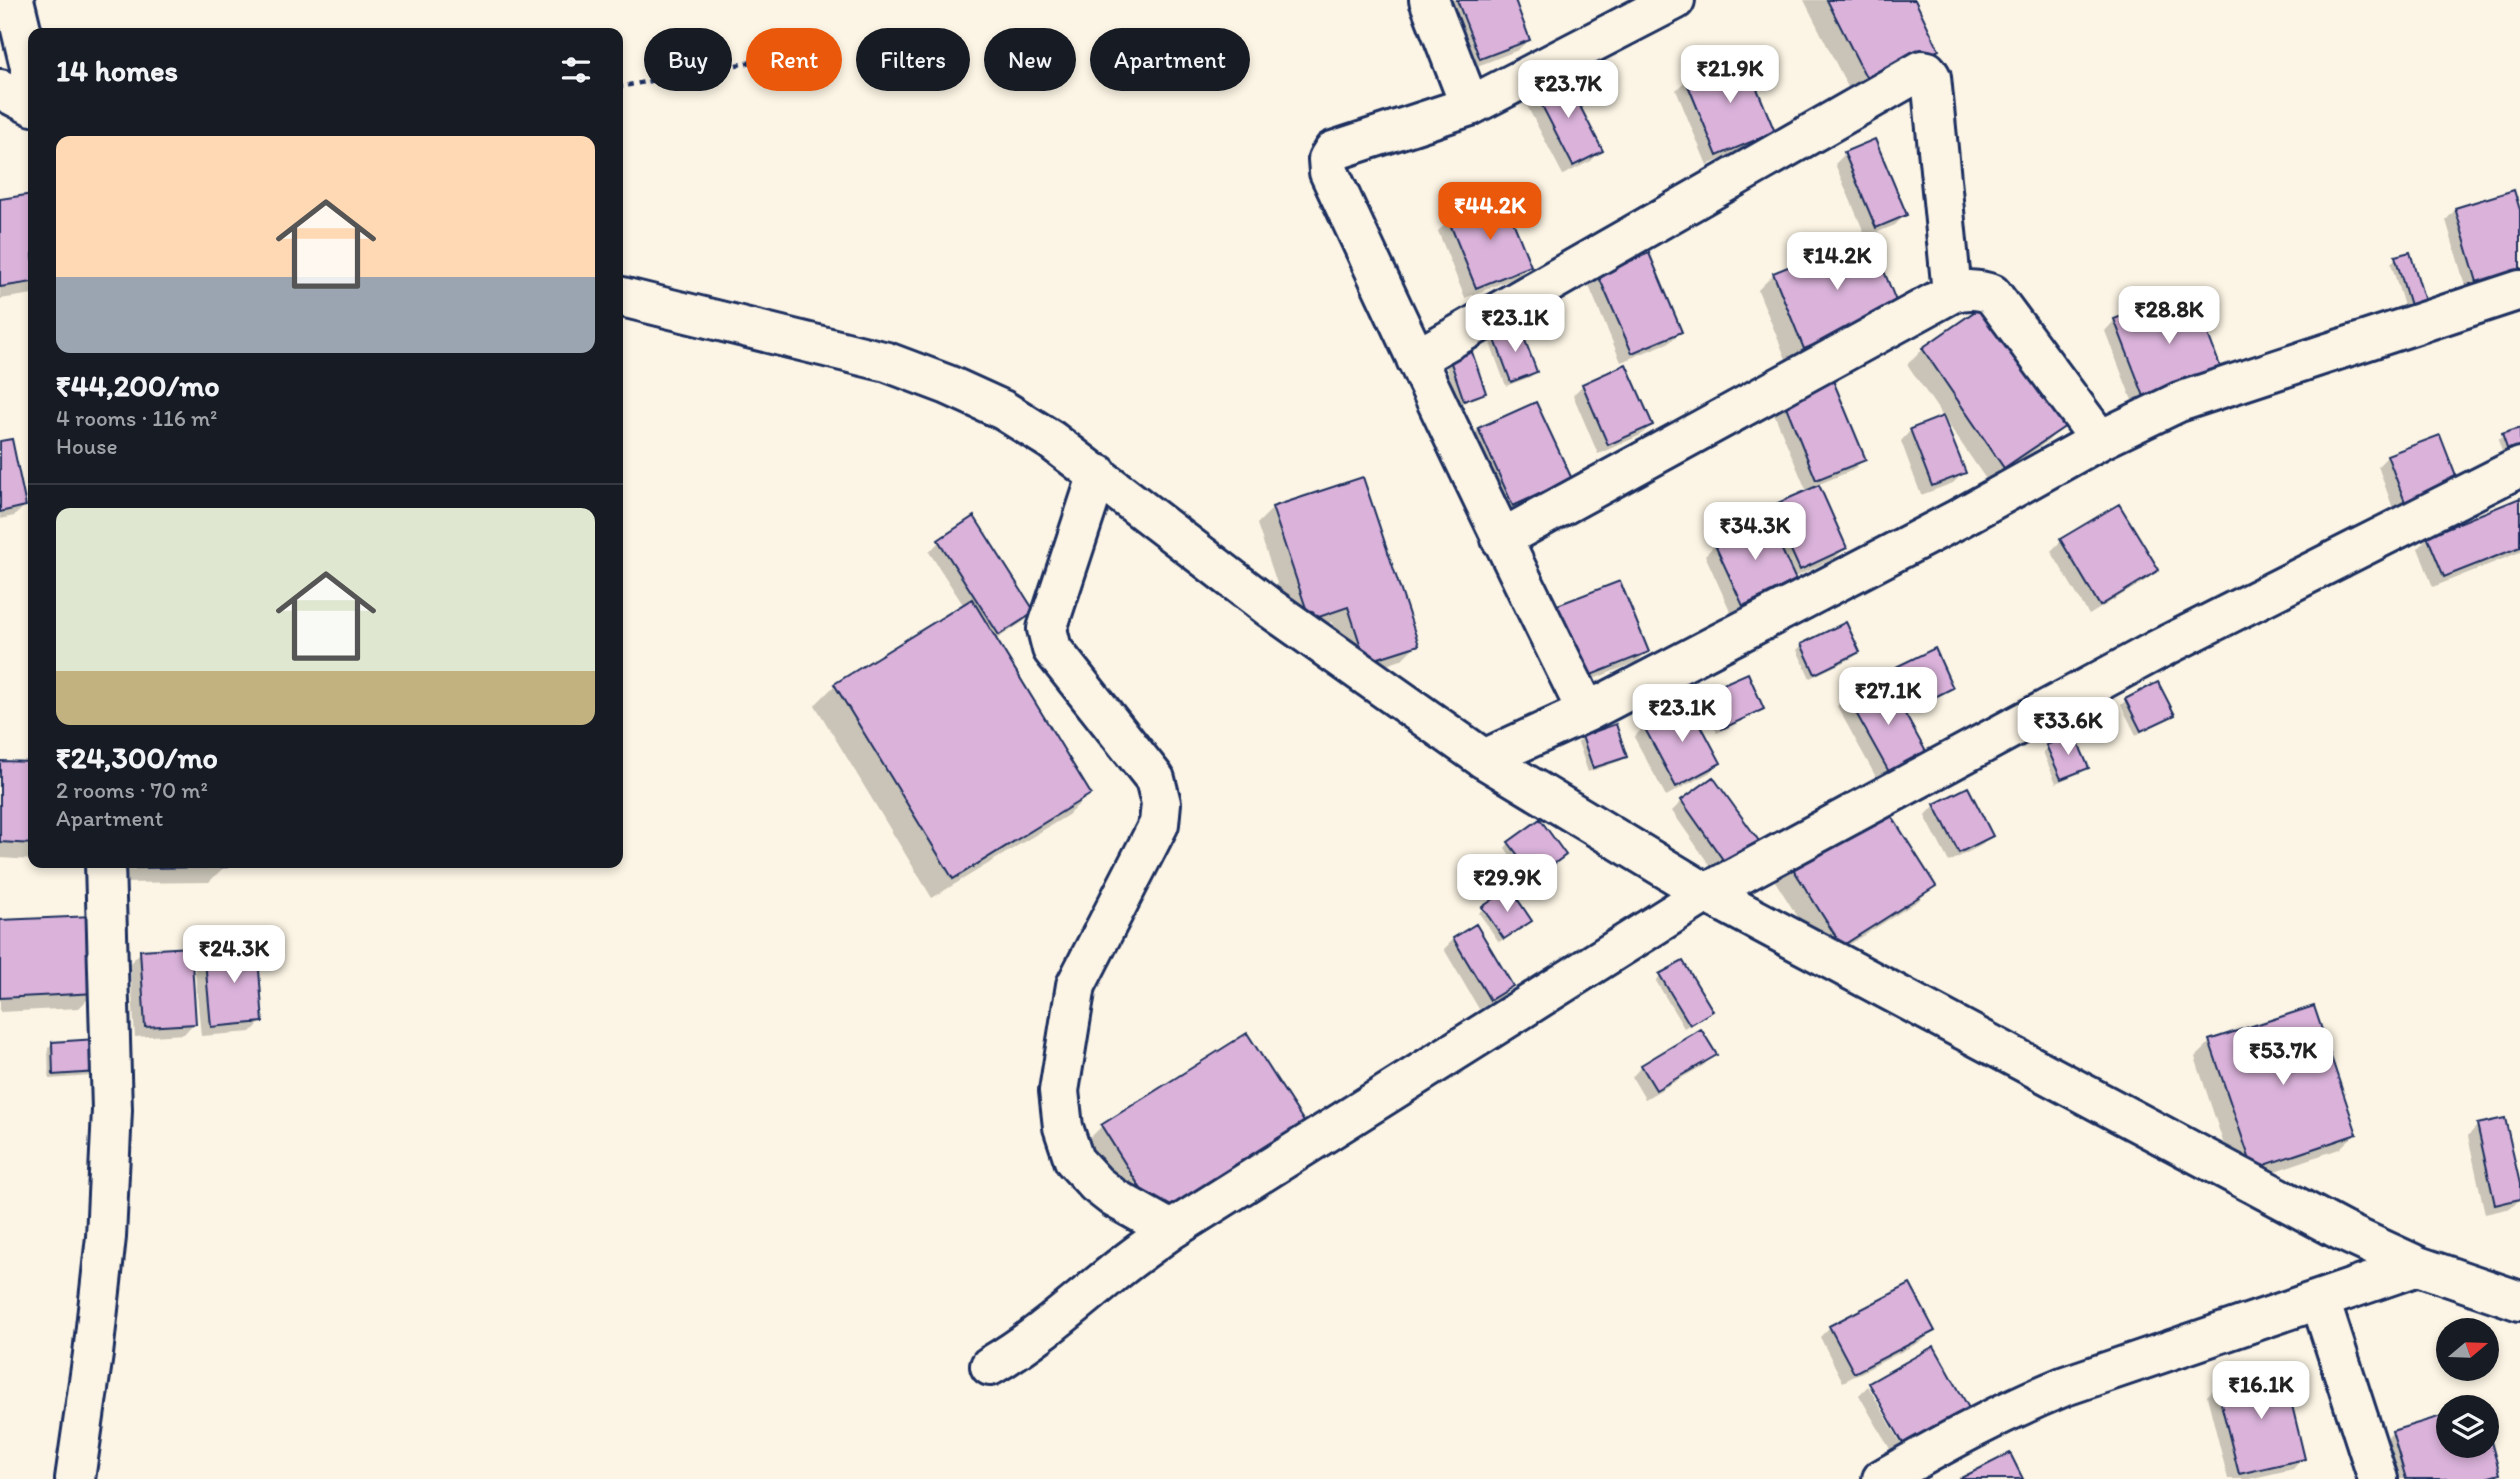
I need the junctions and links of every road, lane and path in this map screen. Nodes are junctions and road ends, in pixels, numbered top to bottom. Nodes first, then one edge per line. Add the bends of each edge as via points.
1 (14, 0) edge
2 (1429, 0) edge
3 (1675, 0) edge
4 (28, 58) edge
5 (746, 63) edge
6 (623, 86) edge
7 (0, 89) edge
8 (28, 103) edge
9 (1469, 106) junction
10 (2520, 290) edge
11 (1952, 293) junction
12 (623, 297) edge
13 (1416, 359) junction
14 (2100, 440) junction
15 (2520, 467) edge
16 (1098, 474) junction
17 (1502, 539) junction
18 (1587, 712) junction
19 (1484, 759) junction
20 (105, 868) edge
21 (1706, 893) junction
22 (1171, 1230) junction
23 (2418, 1266) junction
24 (2320, 1300) junction
25 (2520, 1301) edge
26 (990, 1366) dead end
27 (75, 1479) edge
28 (1882, 1479) edge
29 (2378, 1479) edge

1 - 4 street
2 - 9 street
3 - 9 street
5 - 6 path
7 - 8 street
9 - 13 street via 1333,151 1328,159 1329,172
10 - 14 street via 2179,401
11 - 13 street via 1931,77 1922,70
11 - 14 street via 1978,289 1992,294
11 - 17 street
12 - 16 street via 887,362 948,384 1003,410
13 - 17 street
14 - 18 street
15 - 21 street via 2157,650
16 - 19 street via 1270,608
16 - 22 street via 1047,629 1048,638 1155,779 1161,803 1159,824 1076,985 1059,1091 1063,1128 1074,1160 1114,1198
17 - 18 street
18 - 19 street
19 - 21 street
20 - 27 street via 112,1110 106,1237
21 - 22 street
21 - 23 street via 2342,1231
22 - 26 street via 1047,1329
23 - 24 street
23 - 25 street
24 - 28 street via 2015,1406
24 - 29 street

